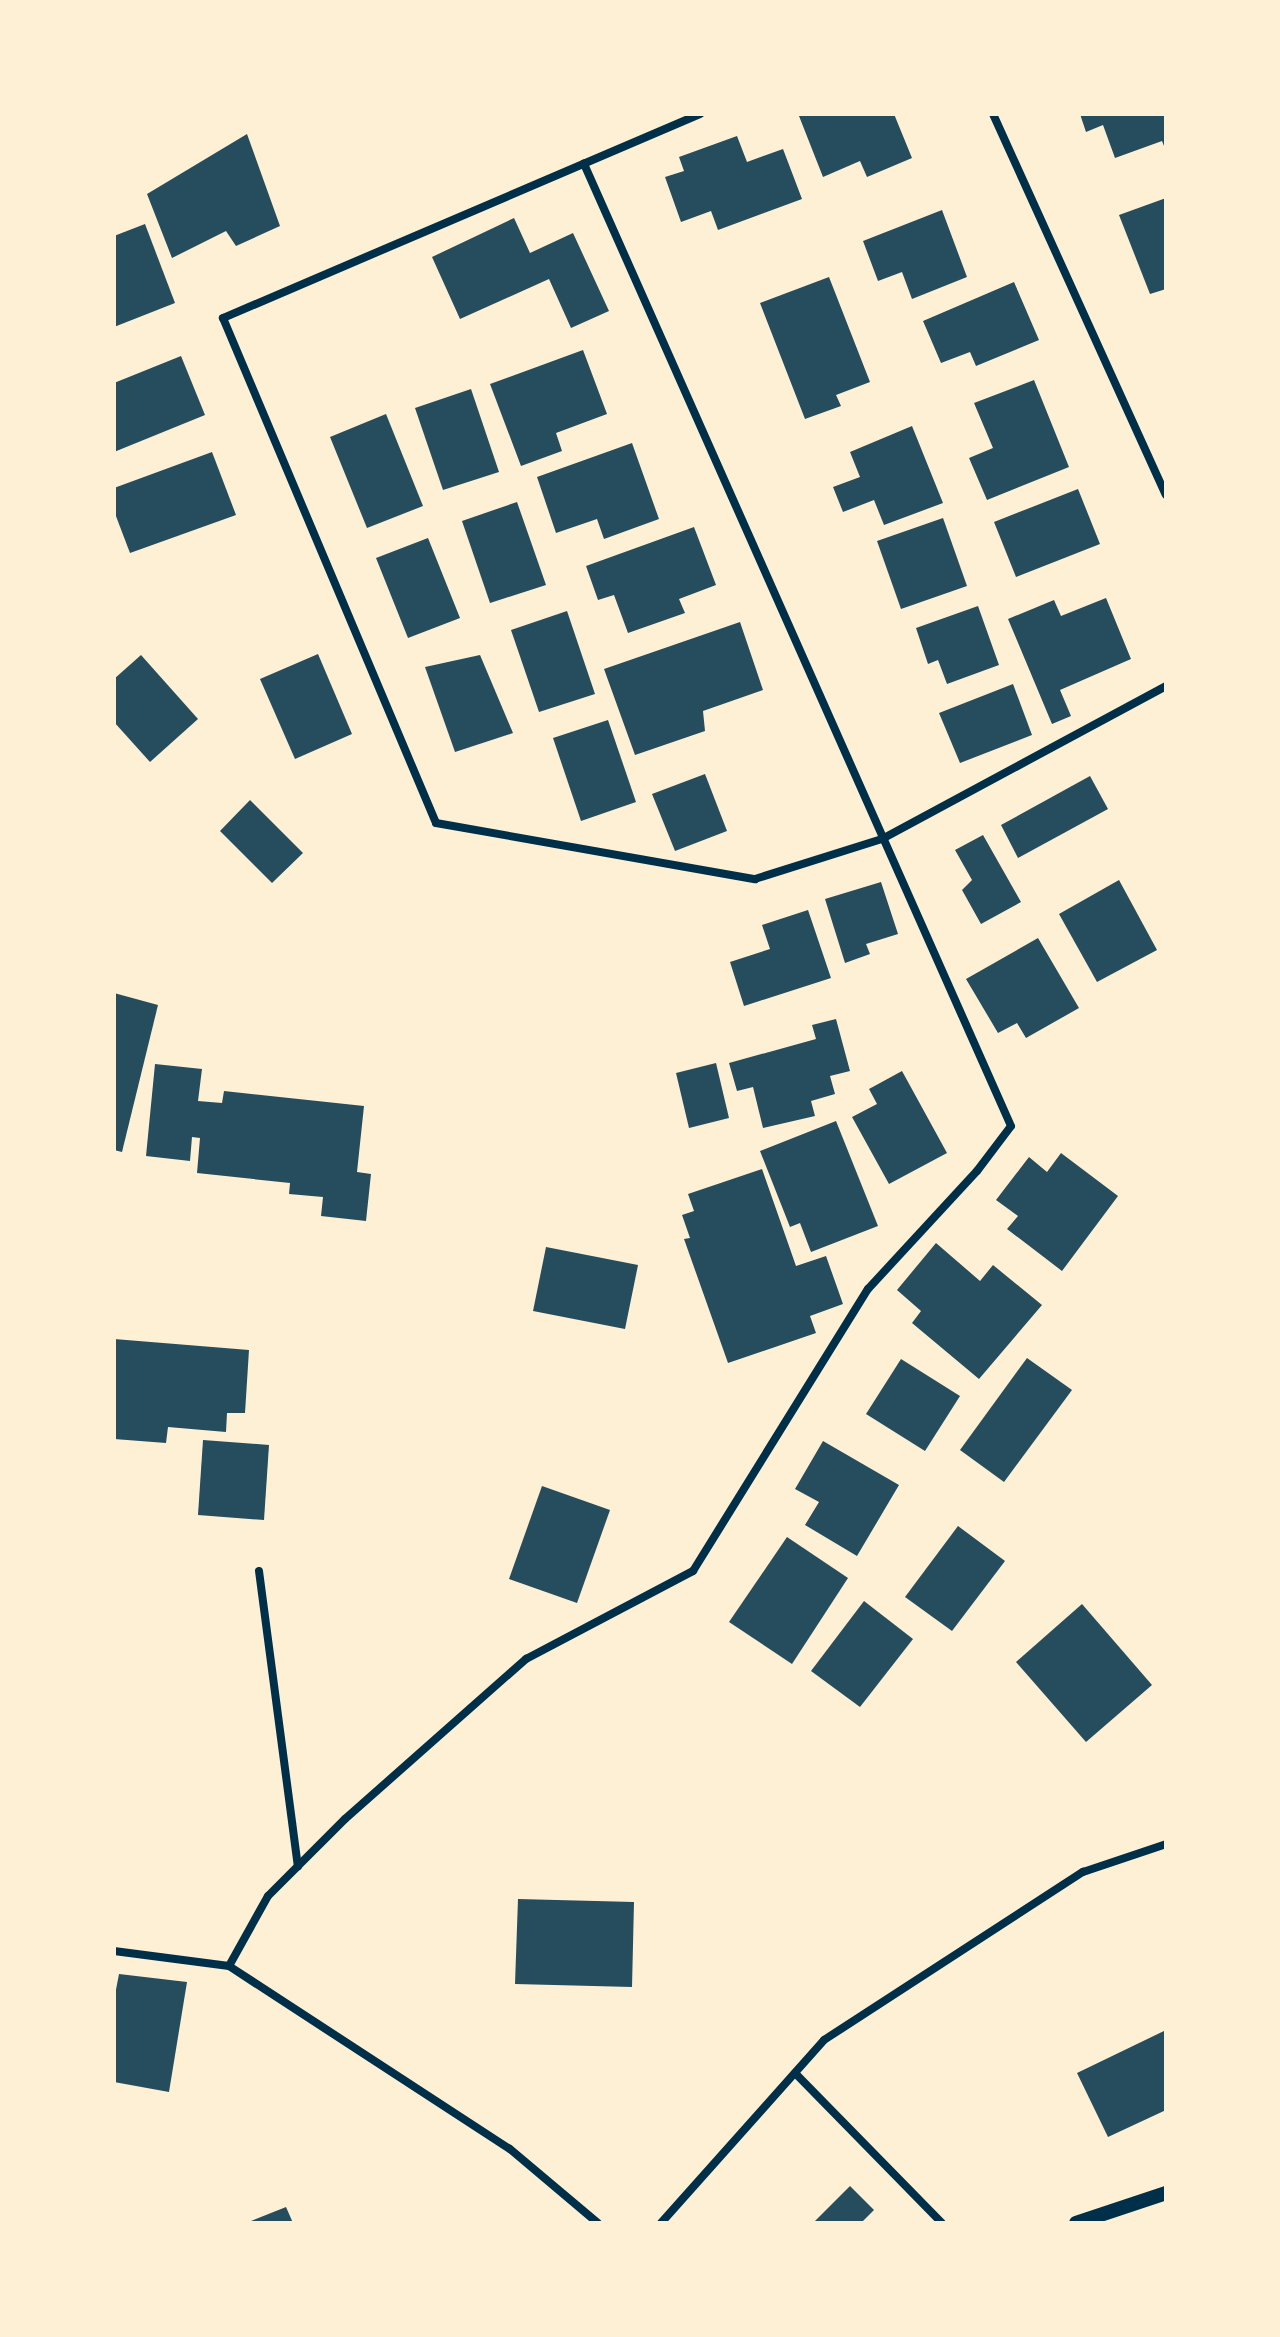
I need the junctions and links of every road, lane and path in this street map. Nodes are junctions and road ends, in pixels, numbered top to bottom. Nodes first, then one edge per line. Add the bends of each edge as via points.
1 (700, 114) edge
2 (993, 114) edge
3 (584, 164) junction
4 (1166, 495) edge
5 (1166, 686) edge
6 (882, 839) junction
7 (259, 1571) dead end
8 (1166, 1844) edge
9 (298, 1866) junction
10 (114, 1951) edge
11 (229, 1966) junction
12 (795, 2073) junction
13 (1166, 2193) edge
14 (598, 2223) edge
15 (661, 2223) edge
16 (942, 2223) edge
17 (1076, 2223) edge

1 - 3 street
2 - 4 street
3 - 6 street
3 - 6 street via 223,318 436,823 755,879
5 - 6 street
6 - 9 street via 1011,1126 977,1171 868,1289 693,1571 526,1659
7 - 9 street
8 - 12 street via 1083,1872 824,2040
9 - 11 street via 268,1896
10 - 11 street
11 - 14 street via 510,2149
12 - 15 street
12 - 16 street
13 - 17 street

